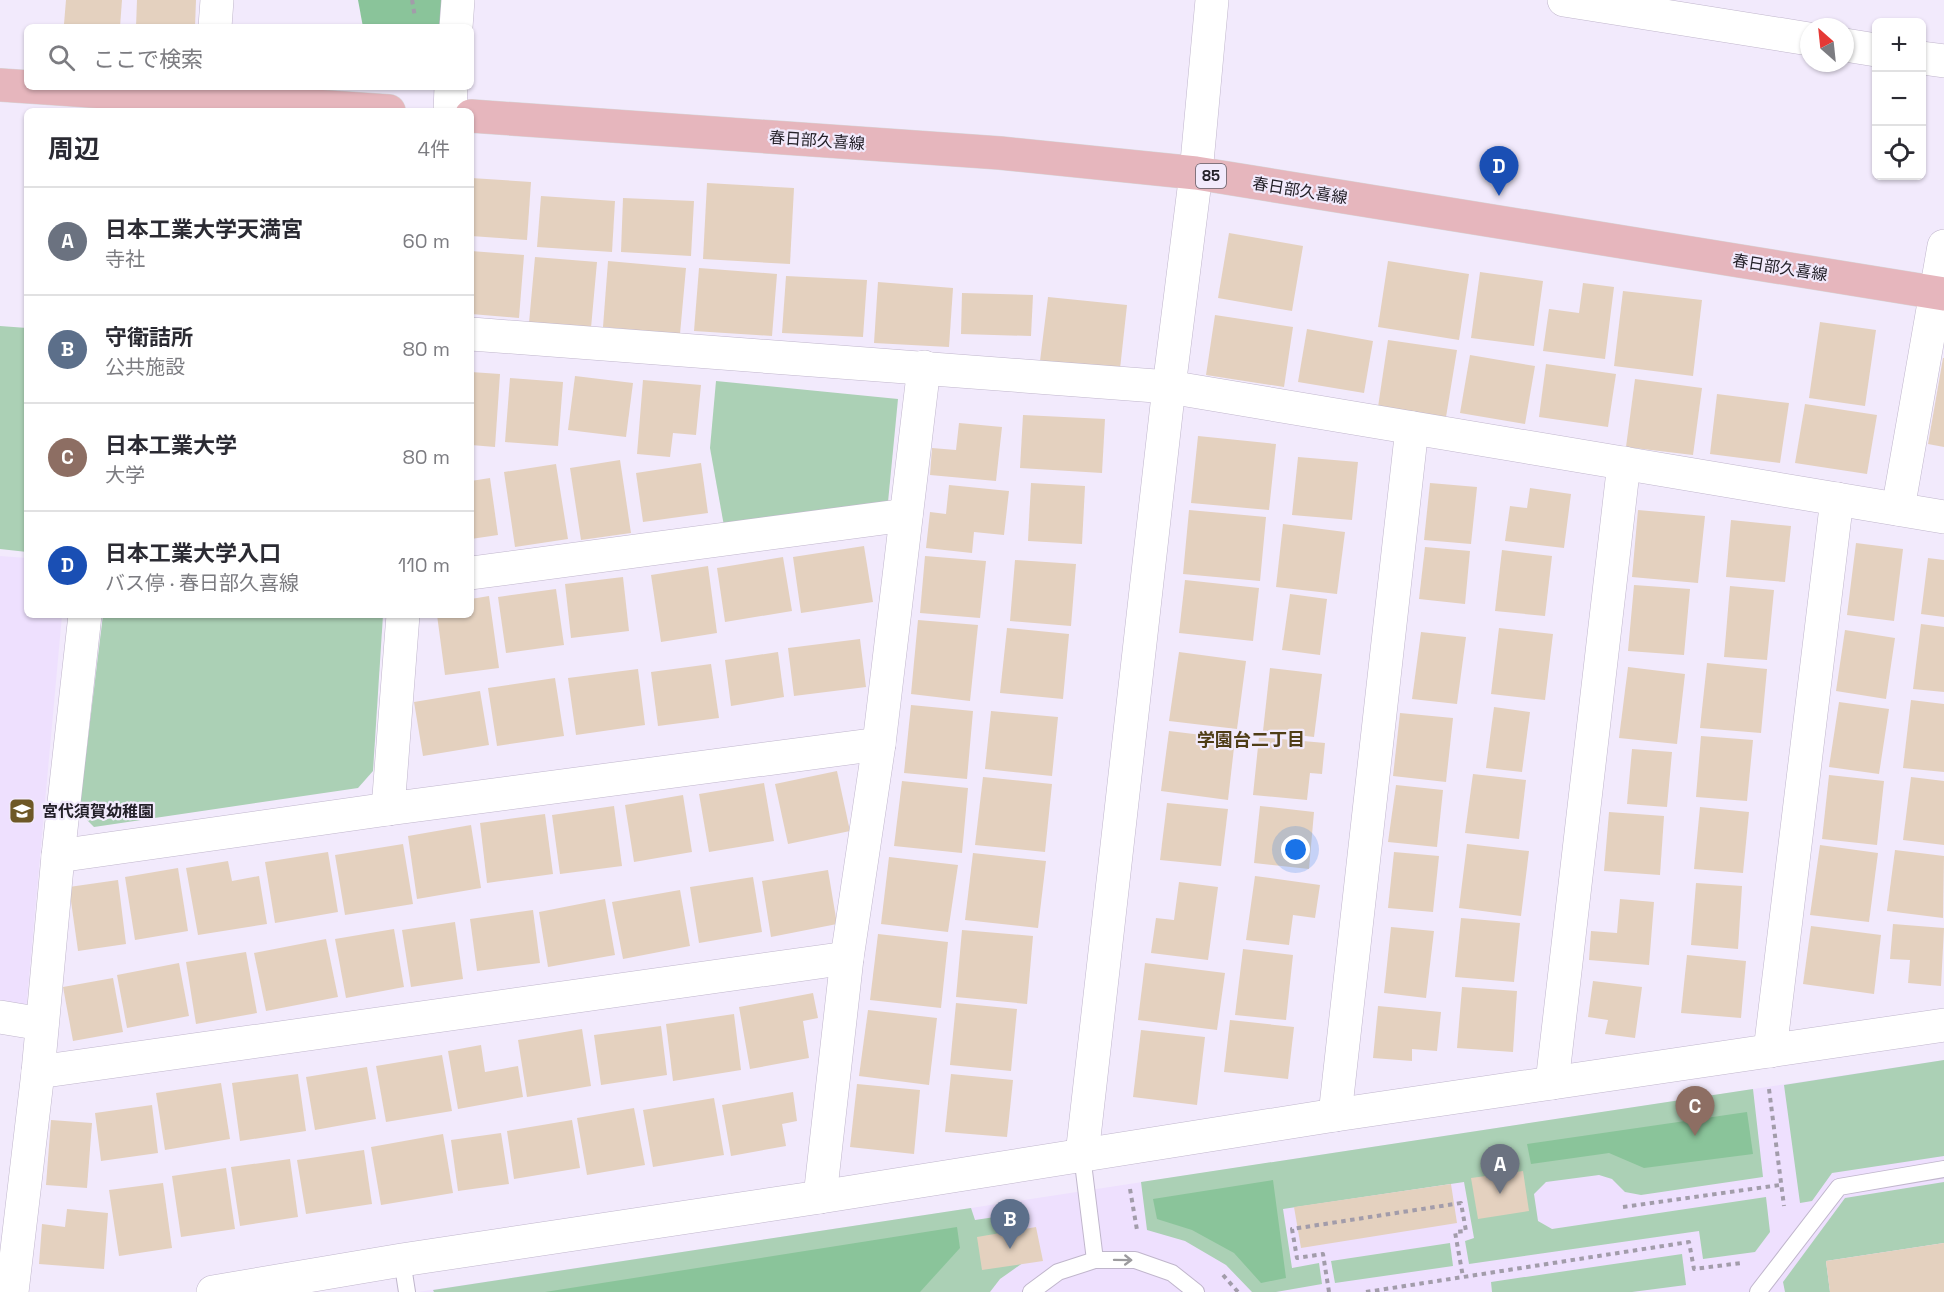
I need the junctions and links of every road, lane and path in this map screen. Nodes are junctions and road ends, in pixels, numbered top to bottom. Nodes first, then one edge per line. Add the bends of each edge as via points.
1 (217, 0) edge
2 (412, 0) edge
3 (458, 0) edge
4 (1212, 0) edge
5 (1564, 0) edge
6 (215, 24) edge
7 (416, 24) edge
8 (456, 24) edge
9 (1800, 38) edge
10 (1854, 46) edge
11 (1872, 49) edge
12 (1926, 59) edge
13 (1944, 61) edge
14 (0, 85) edge
15 (24, 88) edge
16 (38, 90) edge
17 (452, 90) edge
18 (209, 93) edge
19 (138, 103) edge
20 (359, 108) edge
21 (450, 108) edge
22 (474, 116) edge
23 (1196, 174) junction
24 (1944, 246) edge
25 (1940, 293) edge
26 (474, 334) edge
27 (924, 367) junction
28 (1169, 387) junction
29 (1412, 428) junction
30 (1624, 463) junction
31 (1837, 499) junction
32 (1898, 509) junction
33 (906, 515) junction
34 (1944, 517) edge
35 (474, 573) edge
36 (85, 618) edge
37 (403, 618) edge
38 (879, 744) junction
39 (388, 809) junction
40 (58, 856) junction
41 (847, 958) junction
42 (0, 1017) edge
43 (42, 1024) junction
44 (1944, 1025) edge
45 (1770, 1051) junction
46 (38, 1072) junction
47 (1552, 1083) junction
48 (1335, 1115) junction
49 (1082, 1155) junction
50 (1944, 1169) edge
51 (1780, 1185) junction
52 (820, 1197) junction
53 (1623, 1208) dead end
54 (1790, 1249) junction
55 (402, 1260) junction
56 (1095, 1260) junction
57 (1749, 1262) dead end
58 (1463, 1277) junction
59 (12, 1292) edge
60 (213, 1292) edge
61 (407, 1292) edge
62 (1031, 1292) edge
63 (1196, 1292) edge
64 (1329, 1292) edge
65 (1366, 1292) edge
66 (1758, 1292) edge

1 - 6 street
2 - 7 path
3 - 8 street
4 - 23 street
5 - 9 street
10 - 11 street
12 - 13 street
14 - 15 main road
16 - 19 main road
17 - 21 street
18 - 19 main road
18 - 20 main road
22 - 23 main road, 春日部久喜線 / 85 via 1000,153
23 - 25 main road, 春日部久喜線 / 85
23 - 28 street
24 - 25 street
25 - 32 street
26 - 27 street
27 - 28 street
27 - 33 street
28 - 29 street
28 - 49 street
29 - 30 street
29 - 48 street
30 - 31 street
30 - 47 street
31 - 32 street
31 - 45 street
32 - 34 street
33 - 35 street
33 - 38 street
36 - 40 street
37 - 39 street
38 - 39 street
38 - 41 street
39 - 40 street
40 - 43 street
41 - 46 street
41 - 52 street
42 - 43 street
43 - 46 street
44 - 45 street
45 - 47 street
45 - 51 path via 1767,1076
46 - 59 street
47 - 48 street
48 - 49 street
49 - 52 street
49 - 56 lane
50 - 54 lane via 1839,1187
51 - 53 path
51 - 54 path
52 - 55 street
54 - 66 lane
55 - 60 street
55 - 61 lane
56 - 62 lane via 1058,1272
56 -> 63 lane via 1135,1260 1172,1273
57 - 58 path via 1694,1269 1689,1242
58 - 64 path via 1455,1232 1466,1231 1461,1203 1292,1229 1297,1258 1323,1254
58 - 65 path

